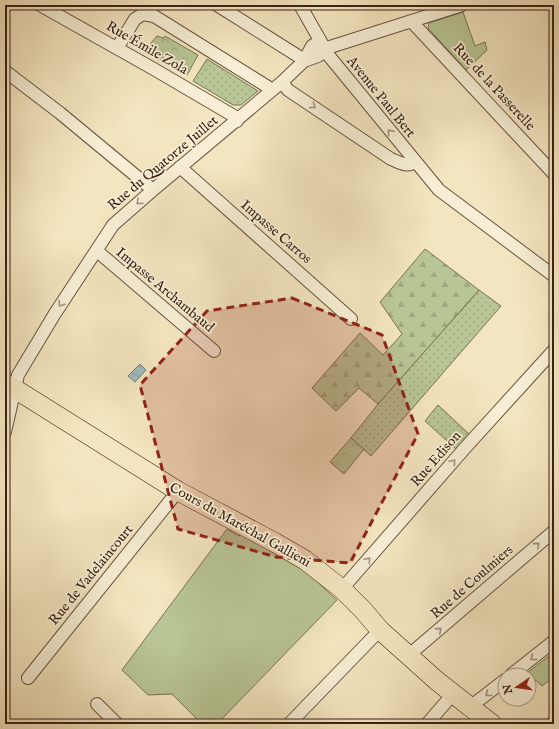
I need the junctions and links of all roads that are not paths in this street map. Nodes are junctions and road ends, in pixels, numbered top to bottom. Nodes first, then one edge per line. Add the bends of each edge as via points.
1 (40, 5) edge
2 (217, 5) edge
3 (300, 5) edge
4 (462, 5) edge
5 (412, 22) junction
6 (323, 46) junction
7 (117, 48) junction
8 (304, 61) junction
9 (5, 71) edge
10 (282, 82) junction
11 (271, 91) junction
12 (237, 121) junction
13 (415, 162) junction
14 (180, 167) junction
15 (554, 174) edge
16 (153, 190) junction
17 (97, 251) junction
18 (552, 269) edge
19 (351, 319) dead end
20 (554, 350) edge
21 (214, 351) dead end
22 (10, 387) edge
23 (5, 432) edge
24 (178, 491) junction
25 (554, 531) edge
26 (342, 589) junction
27 (380, 630) junction
28 (554, 641) edge
29 (409, 655) junction
30 (521, 667) edge
31 (28, 678) dead end
32 (497, 686) edge
33 (454, 694) junction
34 (97, 704) dead end
35 (470, 707) junction
36 (554, 722) edge
37 (117, 724) edge
38 (289, 724) edge
39 (427, 724) edge
40 (492, 724) edge
41 (552, 724) edge

1 - 7 street, Rue Émile Zola
2 - 8 street
3 - 6 street
4 - 5 street
5 - 6 street via 330,47
5 - 15 street, Rue de la Passerelle
6 - 8 street, Rue du Quatorze Juillet via 312,46
13 -> 6 street, Avenue Paul Bert
7 - 11 street via 135,19 143,14 154,16
7 - 12 street, Rue Émile Zola via 234,116
8 - 10 street, Rue du Quatorze Juillet
9 - 16 street
10 - 11 street, Rue du Quatorze Juillet
10 -> 13 street via 288,90 391,159 404,165
11 - 12 street, Rue du Quatorze Juillet
12 - 14 street, Rue du Quatorze Juillet
13 - 18 street, Avenue Paul Bert via 439,190
14 - 16 street, Rue du Quatorze Juillet
14 - 19 street, Impasse Carros
16 -> 17 street, Rue du Quatorze Juillet via 113,225
17 - 21 street, Impasse Archambaud
17 -> 22 street, Rue du Quatorze Juillet
26 -> 20 street, Rue Edison
22 - 23 street, Rue du Quatorze Juillet
22 - 24 main road, Cours du Maréchal Gallieni
24 - 26 main road, Cours du Maréchal Gallieni via 293,553
24 - 31 street, Rue de Vadelaincourt
29 -> 25 street, Rue de Coulmiers
26 - 27 main road, Cours du Maréchal Gallieni
27 - 29 main road, Cours du Maréchal Gallieni
27 - 38 street
28 -> 30 street
29 - 33 main road, Cours du Maréchal Gallieni
32 -> 35 street
33 - 35 main road, Cours du Maréchal Gallieni
33 - 39 street
34 - 37 street
35 - 40 main road, Cours du Maréchal Gallieni
36 - 41 street

